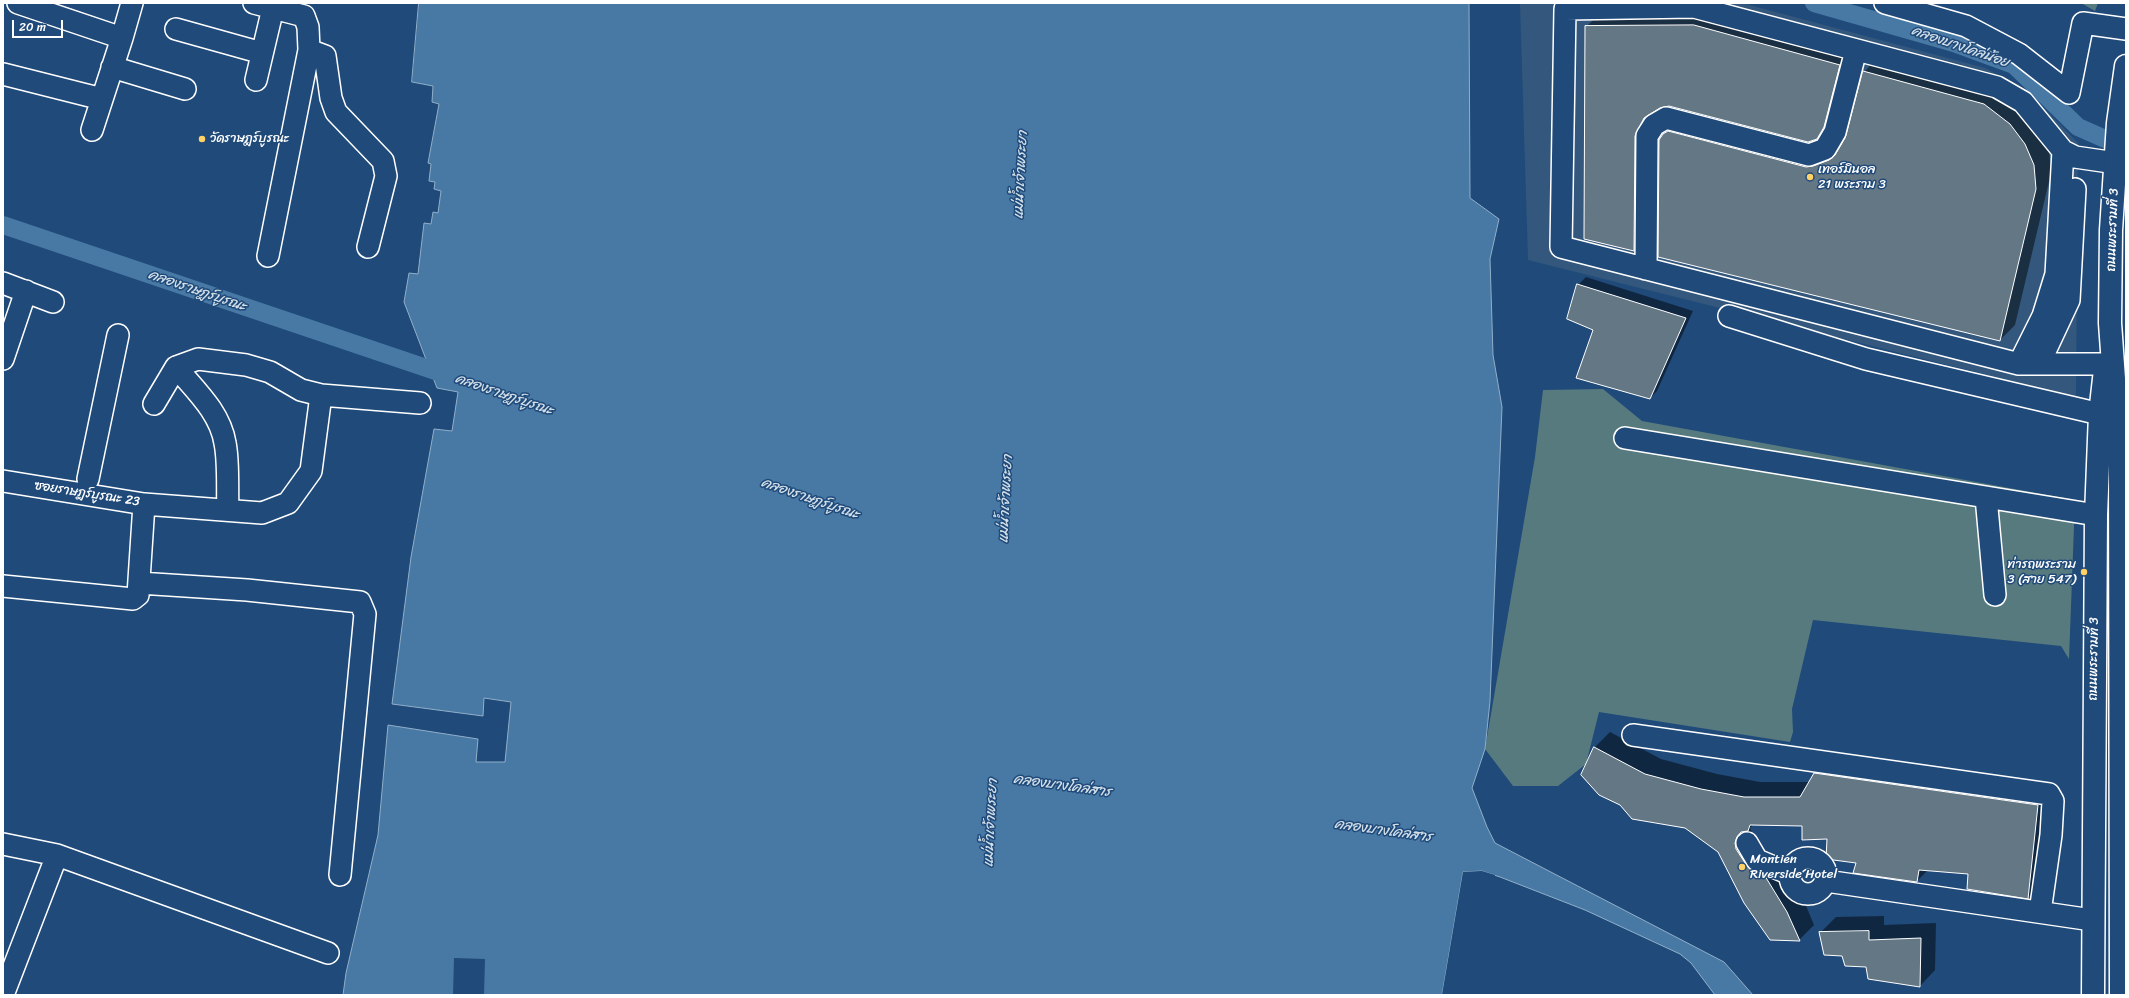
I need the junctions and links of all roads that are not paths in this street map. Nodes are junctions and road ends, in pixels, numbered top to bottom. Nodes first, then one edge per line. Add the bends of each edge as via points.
1 (18, 3) edge
2 (132, 3) edge
3 (1885, 3) edge
4 (260, 4) edge
5 (176, 29) dead end
6 (2126, 29) edge
7 (122, 38) junction
8 (309, 50) junction
9 (1856, 50) junction
10 (262, 53) junction
11 (2126, 66) edge
12 (112, 67) junction
13 (3, 74) edge
14 (256, 80) dead end
15 (185, 89) dead end
16 (2126, 96) edge
17 (102, 98) junction
18 (2119, 122) junction
19 (92, 130) dead end
20 (2069, 154) junction
21 (2116, 162) junction
22 (368, 247) dead end
23 (268, 256) dead end
24 (1646, 269) junction
25 (3, 283) edge
26 (26, 291) junction
27 (54, 302) dead end
28 (1729, 316) dead end
29 (2110, 323) junction
30 (118, 335) dead end
31 (3, 359) edge
32 (2029, 364) junction
33 (2106, 364) junction
34 (176, 367) junction
35 (321, 395) junction
36 (420, 403) dead end
37 (154, 404) dead end
38 (2100, 414) junction
39 (1625, 438) dead end
40 (3, 481) edge
41 (87, 486) junction
42 (1986, 496) junction
43 (144, 504) junction
44 (228, 510) junction
45 (2096, 514) junction
46 (139, 583) junction
47 (3, 586) edge
48 (1995, 595) dead end
49 (1633, 735) dead end
50 (1747, 842) dead end
51 (3, 844) edge
52 (57, 855) junction
53 (340, 875) dead end
54 (2040, 912) junction
55 (2092, 920) junction
56 (328, 952) dead end
57 (3, 995) edge
58 (2093, 995) edge
59 (2121, 995) edge

1 - 7 street
2 - 7 street
3 - 6 street via 1966,26 2018,54 2069,93 2083,23
4 - 8 street via 304,16 308,27
4 - 10 street
5 - 10 street
7 - 12 street
8 - 22 street via 325,56 331,98 336,112 383,161 386,176
8 - 23 street
9 - 20 street via 1996,87 2023,102
9 - 24 street via 1835,132 1825,149 1809,155 1666,118 1654,125 1647,136
9 - 24 street via 1694,7 1565,9 1561,247
10 - 14 street
11 - 18 main road, ถนนพระรามที่ 3
12 - 15 street
12 - 17 street
13 - 17 street
16 - 18 street
17 - 19 street
18 - 21 main road, ถนนพระรามที่ 3
20 - 21 street
20 - 32 street via 2074,231 2069,300
21 - 29 main road, ถนนพระรามที่ 3 via 2111,230
24 - 32 street
25 - 26 street
26 - 27 street
26 - 31 street
28 - 38 street via 1866,359
29 - 33 main road, ถนนพระรามที่ 3
29 - 59 main road, ถนนพระรามที่ 3 via 2120,462
30 - 41 street
32 - 33 street
33 - 38 main road, ถนนพระรามที่ 3
34 - 35 street via 198,359 246,365 270,372 301,390
34 - 37 street
34 - 44 street via 208,404 221,428 226,444
35 - 36 street
35 - 44 street, ซอยราษฎร์บูรณะ 23 via 311,471 288,503 262,513
38 - 45 main road, ถนนพระรามที่ 3
39 - 42 street
40 - 41 street, ซอยราษฎร์บูรณะ 23
41 - 43 street, ซอยราษฎร์บูรณะ 23
42 - 45 street
42 - 48 street
43 - 44 street, ซอยราษฎร์บูรณะ 23
43 - 46 street
45 - 55 main road, ถนนพระรามที่ 3
46 - 47 street via 138,595 133,599
46 - 53 street via 247,590 360,602 365,614
49 - 54 street via 2049,794 2053,808
50 - 54 street via 1757,860 1790,874 1792,866 1800,858 1816,858 1826,871 1826,881
51 - 52 street
52 - 56 street
52 - 57 street
54 - 55 street
55 - 58 main road, ถนนพระรามที่ 3

